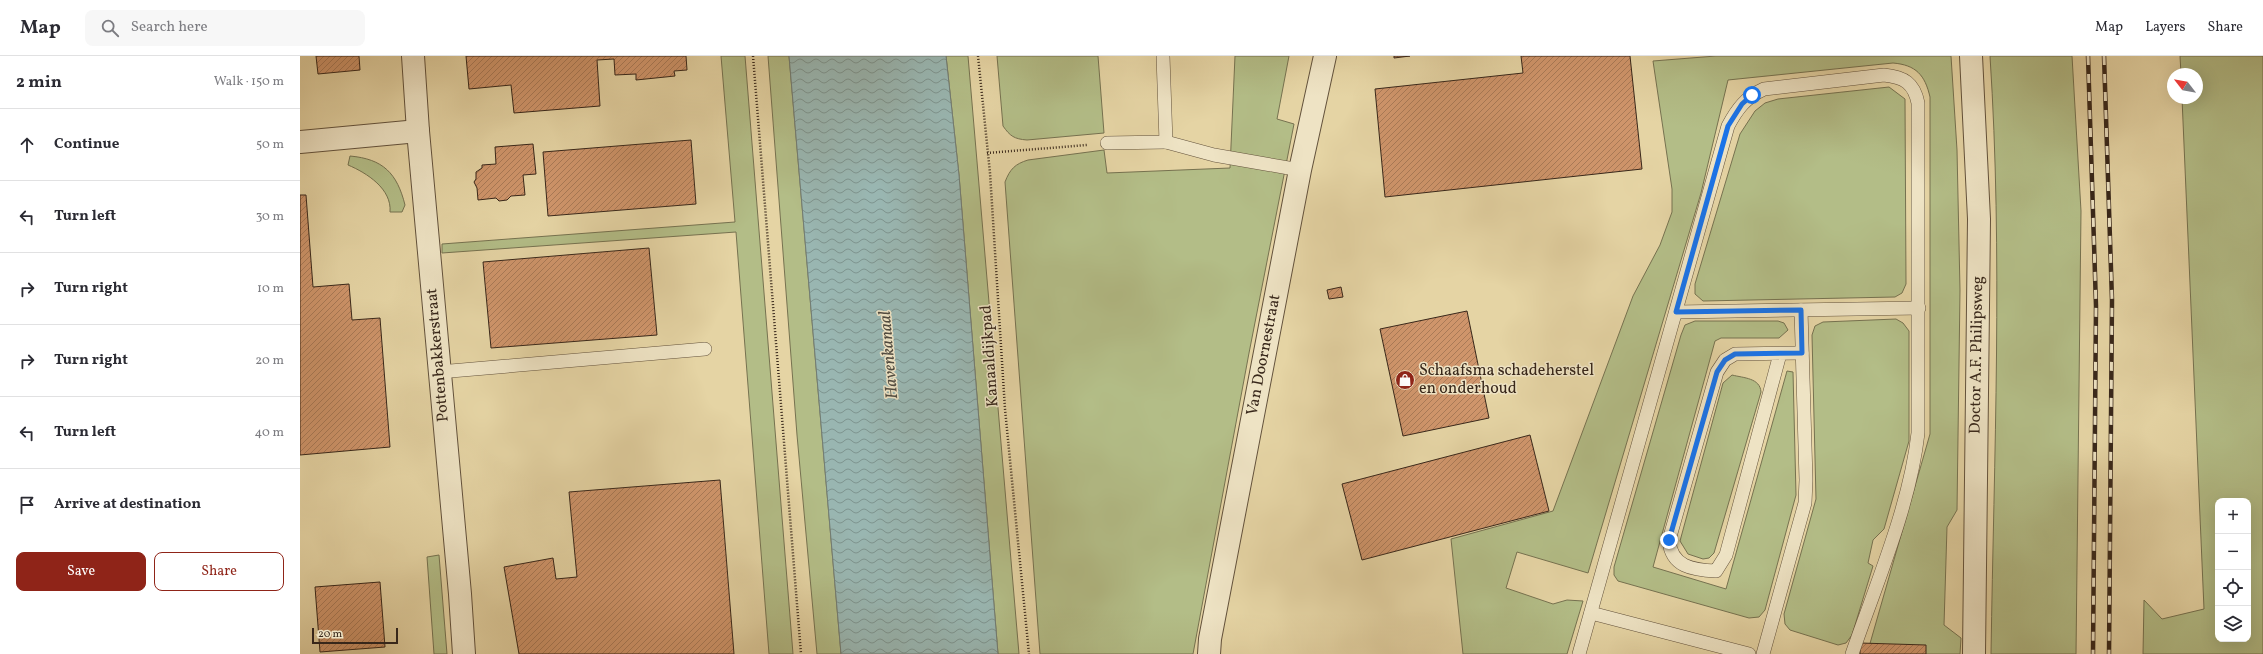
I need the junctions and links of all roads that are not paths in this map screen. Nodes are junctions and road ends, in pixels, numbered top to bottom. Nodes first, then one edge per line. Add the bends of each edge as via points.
1 (413, 56) edge
2 (1163, 56) edge
3 (1325, 56) edge
4 (1971, 56) edge
5 (418, 132) junction
6 (300, 142) edge
7 (1166, 142) junction
8 (1107, 143) road end
9 (1300, 170) junction
10 (1919, 308) junction
11 (1801, 310) junction
12 (1676, 312) junction
13 (705, 349) dead end
14 (1802, 353) junction
15 (1780, 354) junction
16 (439, 372) junction
17 (1591, 613) junction
18 (464, 654) edge
19 (1209, 654) edge
20 (1579, 654) edge
21 (1749, 654) edge
22 (1763, 654) edge
23 (1852, 654) edge
24 (1974, 654) edge

1 - 5 street, Pottenbakkerstraat
2 - 7 lane
3 - 9 street, Van Doornestraat
4 - 24 street, Doctor A.F. Philipsweg via 1979,219
5 - 6 street
5 - 16 street, Pottenbakkerstraat
7 - 8 lane
7 - 9 lane via 1214,155
9 - 19 street, Van Doornestraat
10 - 11 lane
10 - 12 lane via 1918,102 1915,90 1906,81 1897,76 1884,75 1764,89 1742,104 1728,126
10 - 23 lane via 1917,450 1899,518
11 - 12 lane
11 - 14 lane
12 - 17 lane
13 - 16 lane
14 - 15 lane
14 - 22 lane via 1805,503
15 - 15 lane via 1735,354 1725,360 1717,372 1669,540 1670,551 1675,560 1682,565 1716,571 1726,555
16 - 18 street, Pottenbakkerstraat
17 - 20 lane
17 - 21 lane

